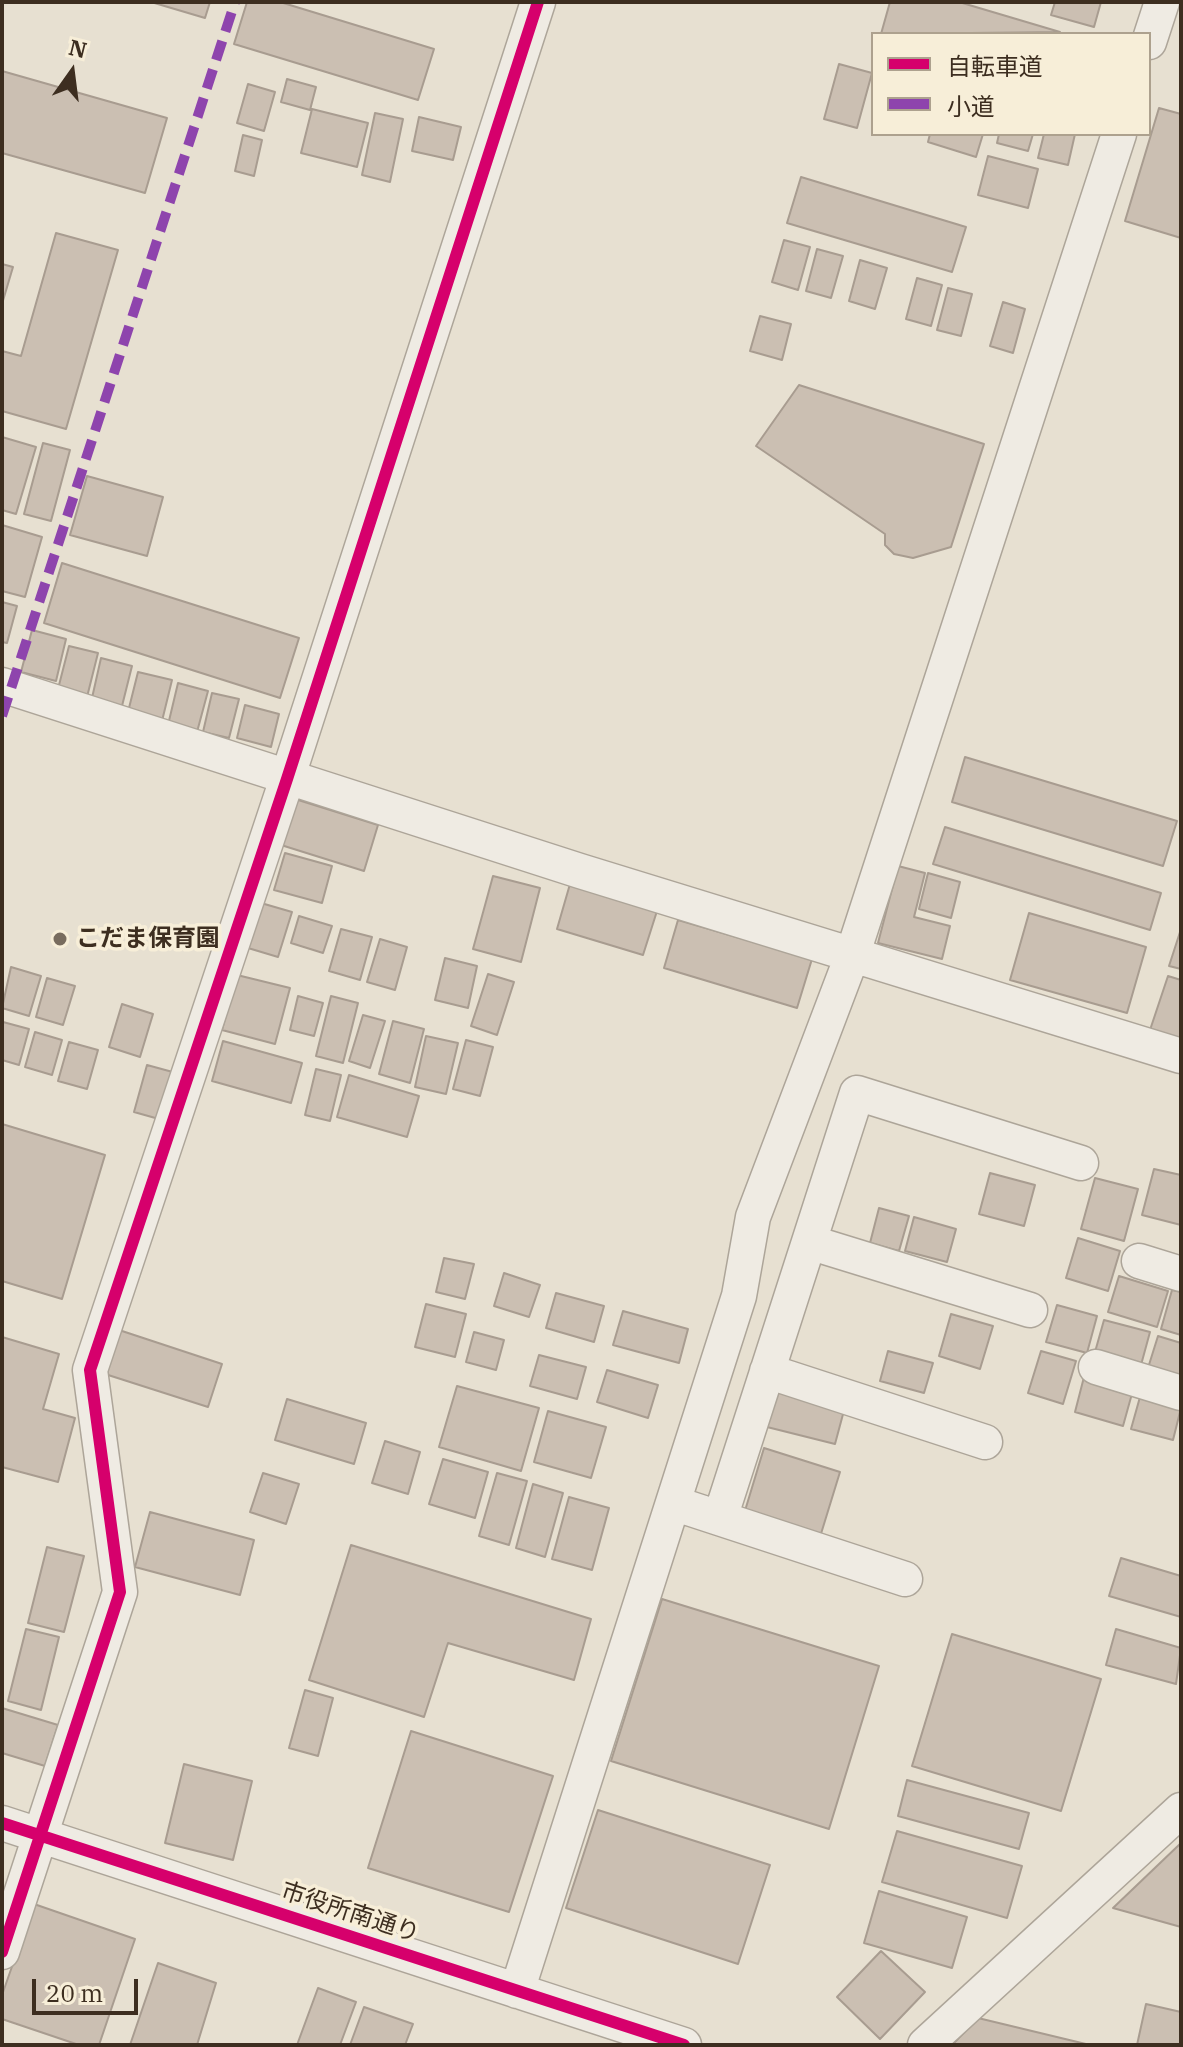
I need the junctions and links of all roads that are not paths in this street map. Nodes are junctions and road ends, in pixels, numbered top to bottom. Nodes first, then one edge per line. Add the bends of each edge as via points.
1 (538, 2) edge
2 (1162, 2) edge
3 (1151, 36) edge
4 (1118, 136) edge
5 (2, 685) edge
6 (287, 779) junction
7 (852, 956) junction
8 (1181, 1056) edge
9 (1081, 1163) dead end
10 (809, 1242) junction
11 (1139, 1261) dead end
12 (1181, 1274) edge
13 (1030, 1310) dead end
14 (1096, 1367) dead end
15 (767, 1371) junction
16 (1181, 1393) edge
17 (985, 1442) dead end
18 (673, 1503) junction
19 (720, 1518) junction
20 (905, 1579) dead end
21 (1181, 1810) edge
22 (2, 1823) edge
23 (42, 1836) junction
24 (2, 1952) edge
25 (517, 1991) junction
26 (684, 2045) edge
27 (925, 2045) edge

1 - 6 street
2 - 3 street
4 - 7 street
5 - 6 street
6 - 7 street
6 - 23 street via 90,1370 120,1592
7 - 8 street
7 - 18 street via 753,1217 739,1296
9 - 10 street via 857,1093
10 - 13 street
10 - 15 street
11 - 12 street
14 - 16 street
15 - 17 street
15 - 19 street
18 - 19 street
18 - 25 street
19 - 20 street
21 - 27 street
22 - 23 street, 市役所南通り
23 - 24 street
23 - 25 street, 市役所南通り
25 - 26 street, 市役所南通り

